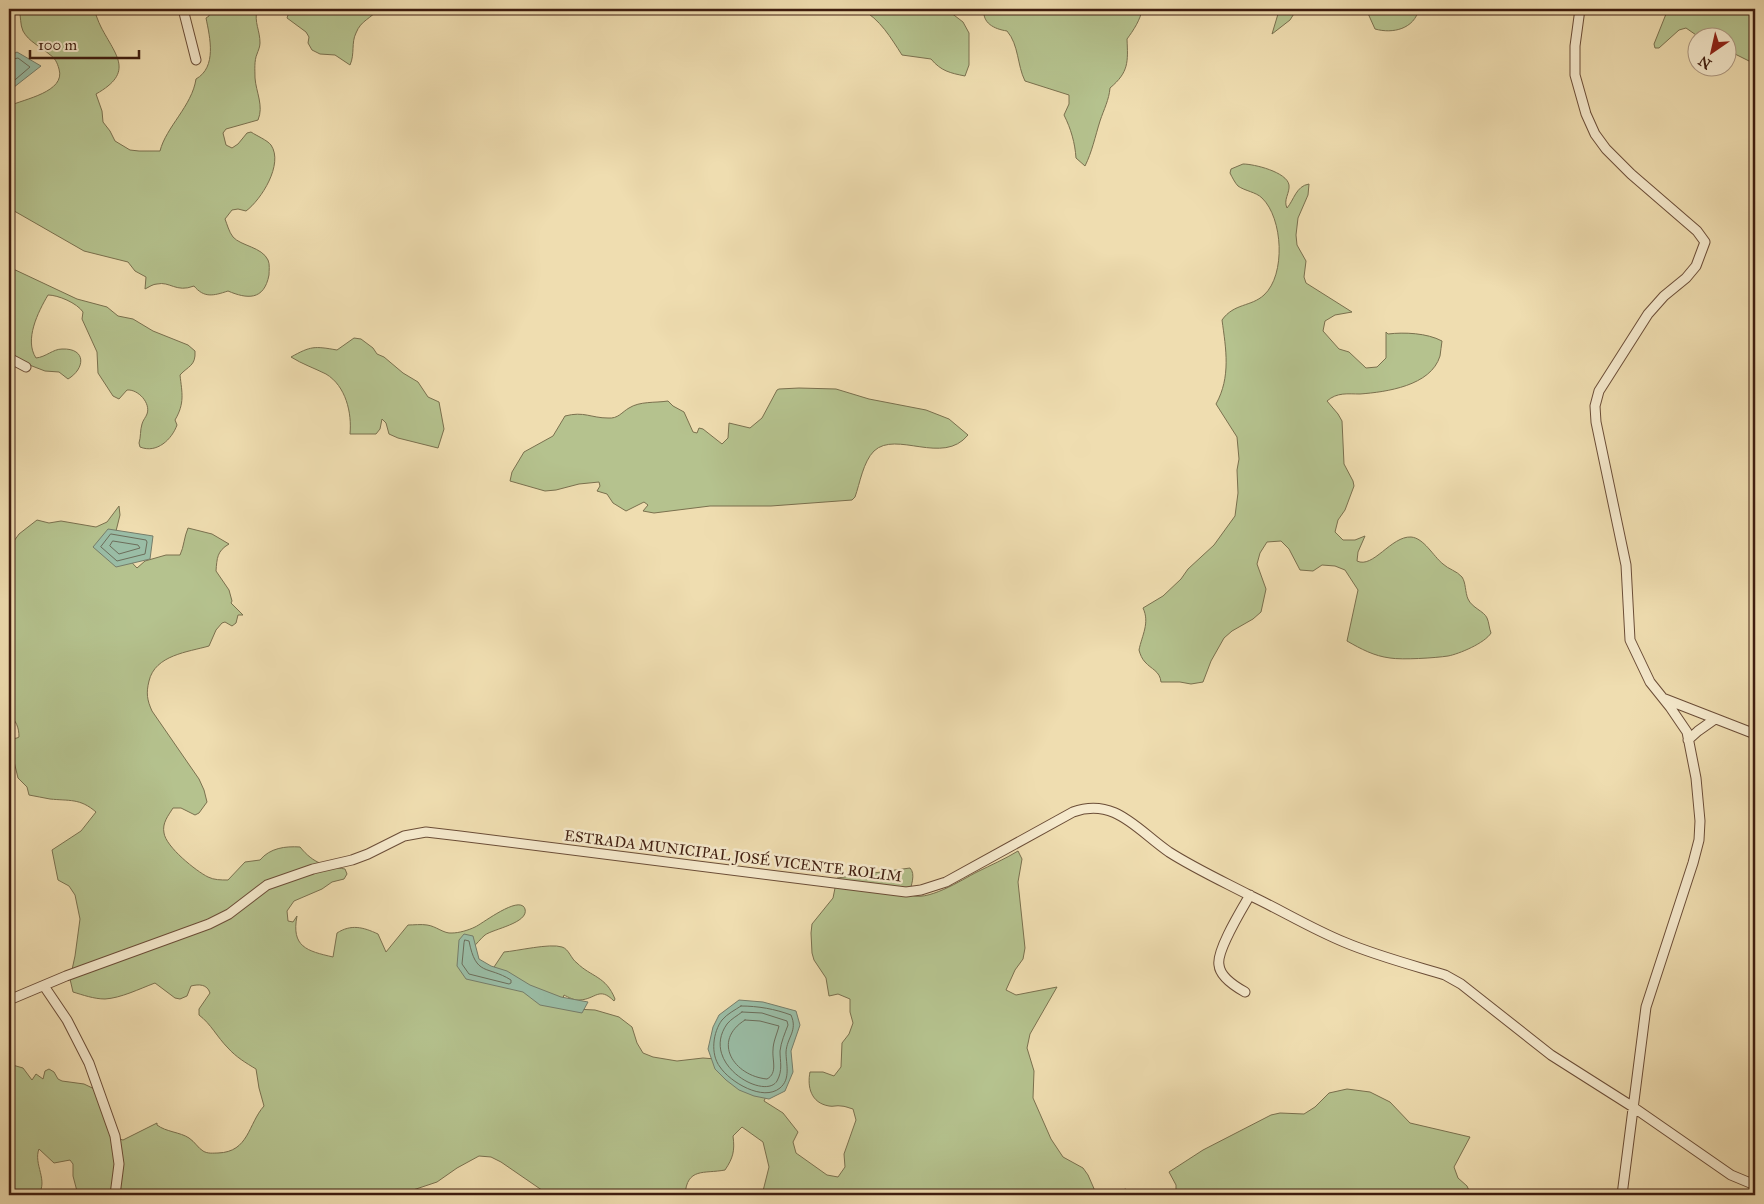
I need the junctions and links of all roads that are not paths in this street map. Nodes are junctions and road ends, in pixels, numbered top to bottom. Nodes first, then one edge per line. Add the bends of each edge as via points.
1 (183, 9) edge
2 (1580, 9) edge
3 (196, 60) dead end
4 (9, 358) edge
5 (26, 367) dead end
6 (1662, 698) junction
7 (1715, 719) junction
8 (1755, 734) edge
9 (1688, 740) junction
10 (1250, 895) junction
11 (44, 986) junction
12 (1245, 992) dead end
13 (9, 1000) edge
14 (1633, 1107) junction
15 (1755, 1185) edge
16 (115, 1195) edge
17 (1622, 1195) edge

1 - 3 street
2 - 6 street via 1575,75 1595,134 1631,174 1689,223 1705,242 1696,266 1648,314 1599,391 1595,406 1626,566 1630,640 1650,682
4 - 5 street
6 - 7 street
6 - 9 street via 1687,732
7 - 8 street
7 - 9 street
9 - 14 street via 1696,778 1699,840 1646,1007
10 - 11 street, ESTRADA MUNICIPAL JOSÉ VICENTE ROLIM via 1169,852 1124,817 1097,807 1073,812 946,882 906,892 426,832 413,833 352,860 267,885 229,914 209,924
10 - 12 street via 1219,958 1224,977
10 - 14 street, ESTRADA MUNICIPAL JOSÉ VICENTE ROLIM via 1343,942 1446,975 1551,1054
11 - 13 street, ESTRADA MUNICIPAL JOSÉ VICENTE ROLIM
11 - 16 street via 67,1020 89,1063 115,1136 119,1164
14 - 15 street, ESTRADA MUNICIPAL JOSÉ VICENTE ROLIM via 1731,1175
14 - 17 street

